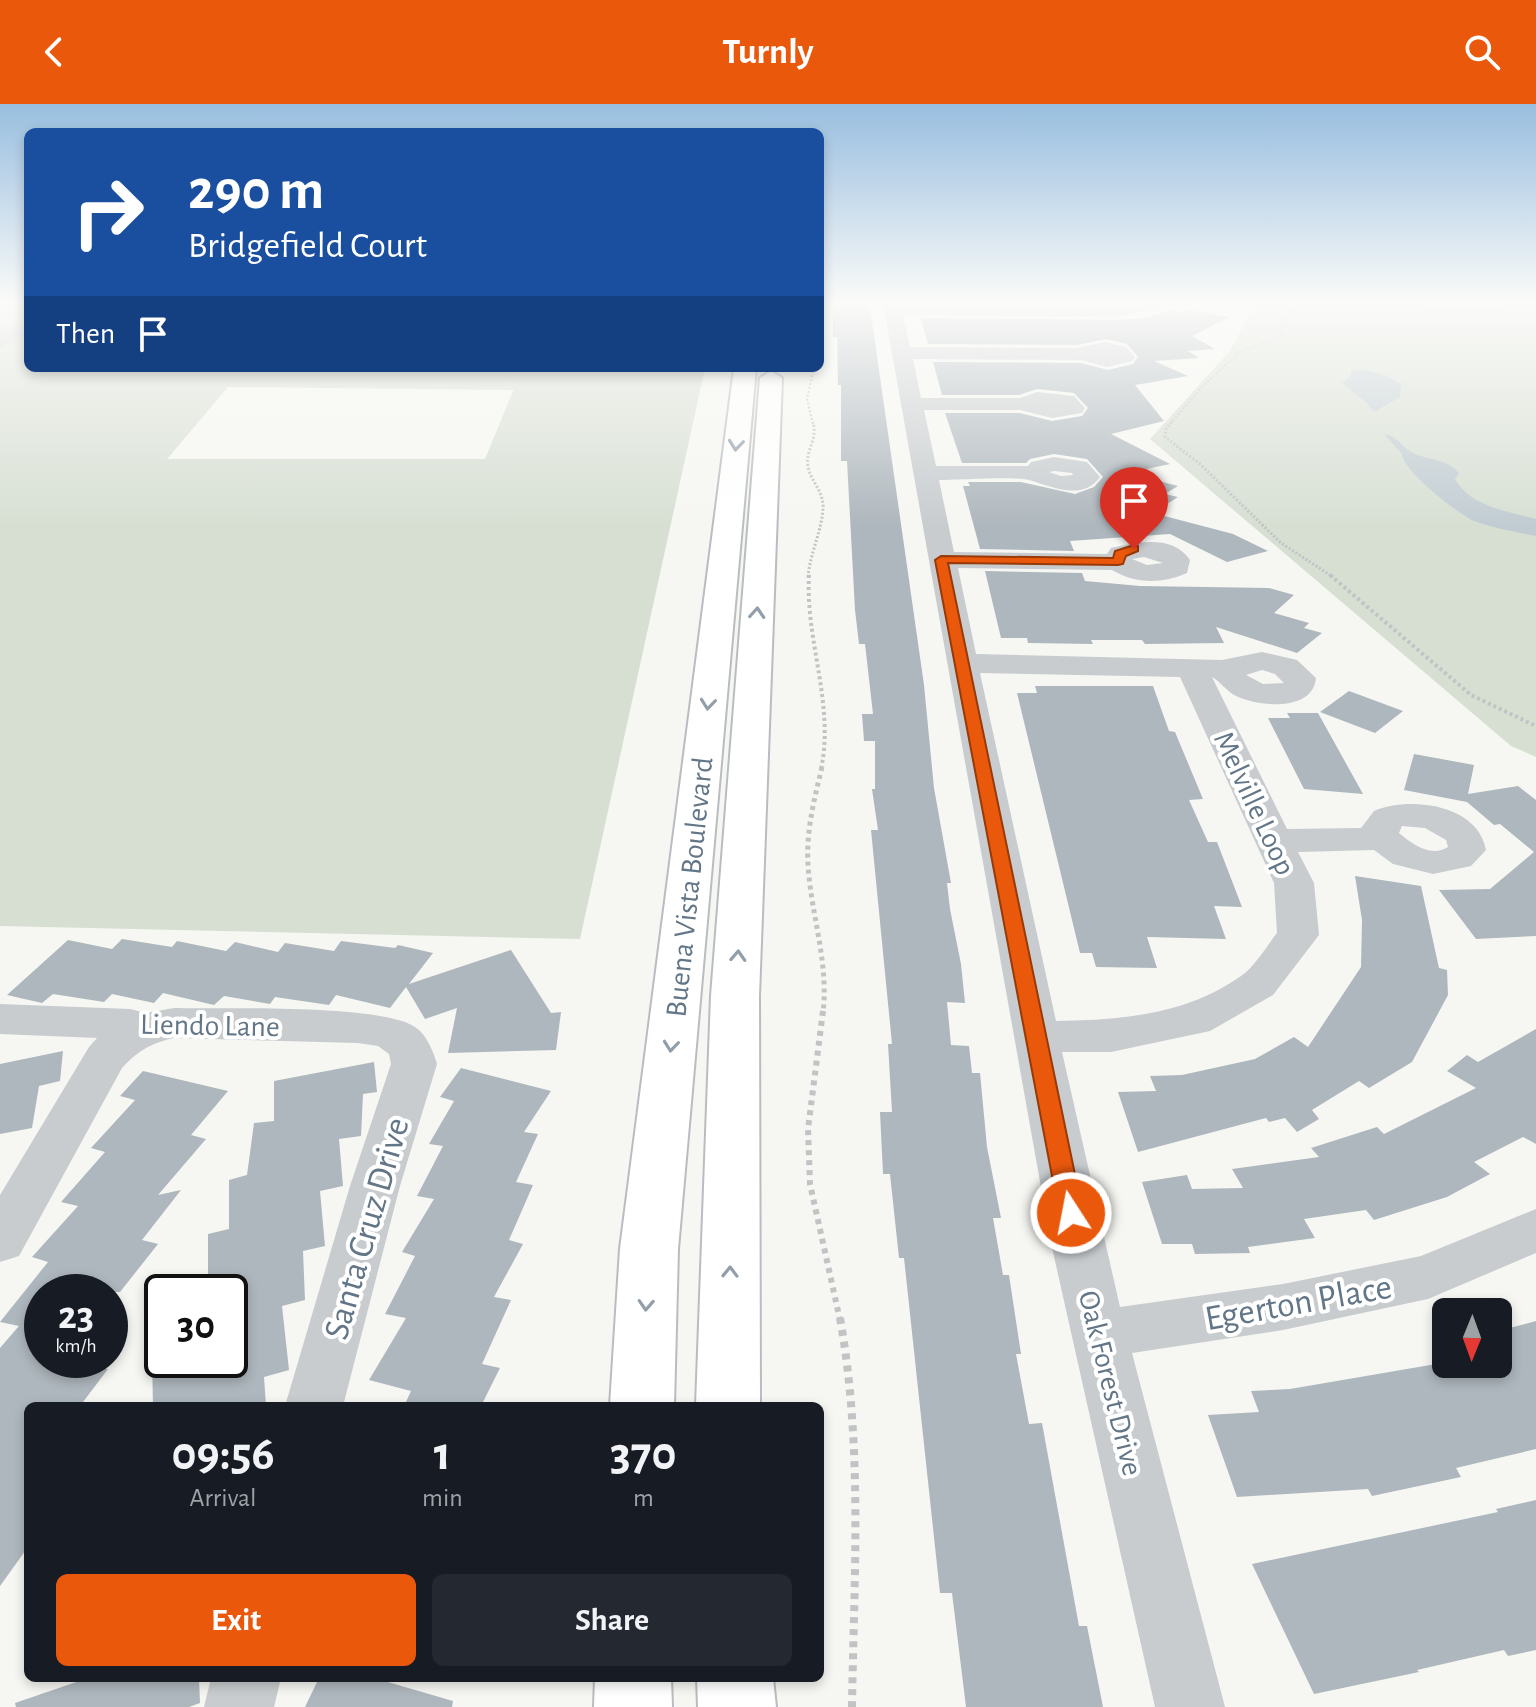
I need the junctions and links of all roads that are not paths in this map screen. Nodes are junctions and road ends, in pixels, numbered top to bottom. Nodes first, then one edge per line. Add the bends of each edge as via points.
1 (744, 378) edge
2 (771, 378) edge
3 (906, 378) edge
4 (911, 404) junction
5 (1026, 404) dead end
6 (924, 473) junction
7 (1035, 473) dead end
8 (941, 560) junction
9 (1118, 562) dead end
10 (961, 663) junction
11 (1382, 839) dead end
12 (1274, 841) junction
13 (0, 1019) edge
14 (145, 1029) junction
15 (1036, 1037) junction
16 (412, 1051) joint
17 (1536, 1230) edge
18 (0, 1241) edge
19 (1099, 1334) junction
20 (315, 1402) edge
21 (642, 1402) edge
22 (728, 1402) edge
23 (245, 1682) edge
24 (633, 1682) edge
25 (735, 1682) edge
26 (239, 1707) edge
27 (633, 1707) edge
28 (737, 1707) edge
29 (1190, 1707) edge

1 -> 21 main road, Buena Vista Boulevard via 649,1249
22 -> 2 main road, Buena Vista Boulevard via 735,996
3 - 4 street, Oak Forest Drive
4 - 5 street
4 - 6 street, Oak Forest Drive
6 - 7 street
6 - 8 street, Oak Forest Drive
8 - 9 street
8 - 10 street, Oak Forest Drive
10 - 12 street, Melville Loop via 1210,669
10 - 15 street, Oak Forest Drive
11 - 12 street
12 - 15 street, Melville Loop via 1294,883 1298,935 1258,985 1194,1020 1111,1036
13 - 14 street, Liendo Lane
14 - 16 street, Liendo Lane via 174,1023 358,1028 385,1031
14 - 18 street via 121,1041 105,1058
15 - 19 street, Oak Forest Drive
16 - 20 street, Santa Cruz Drive via 414,1064
17 - 19 street, Egerton Place via 1428,1277 1283,1307
19 - 29 street, Oak Forest Drive
23 - 26 street
24 - 27 main road
25 - 28 main road

